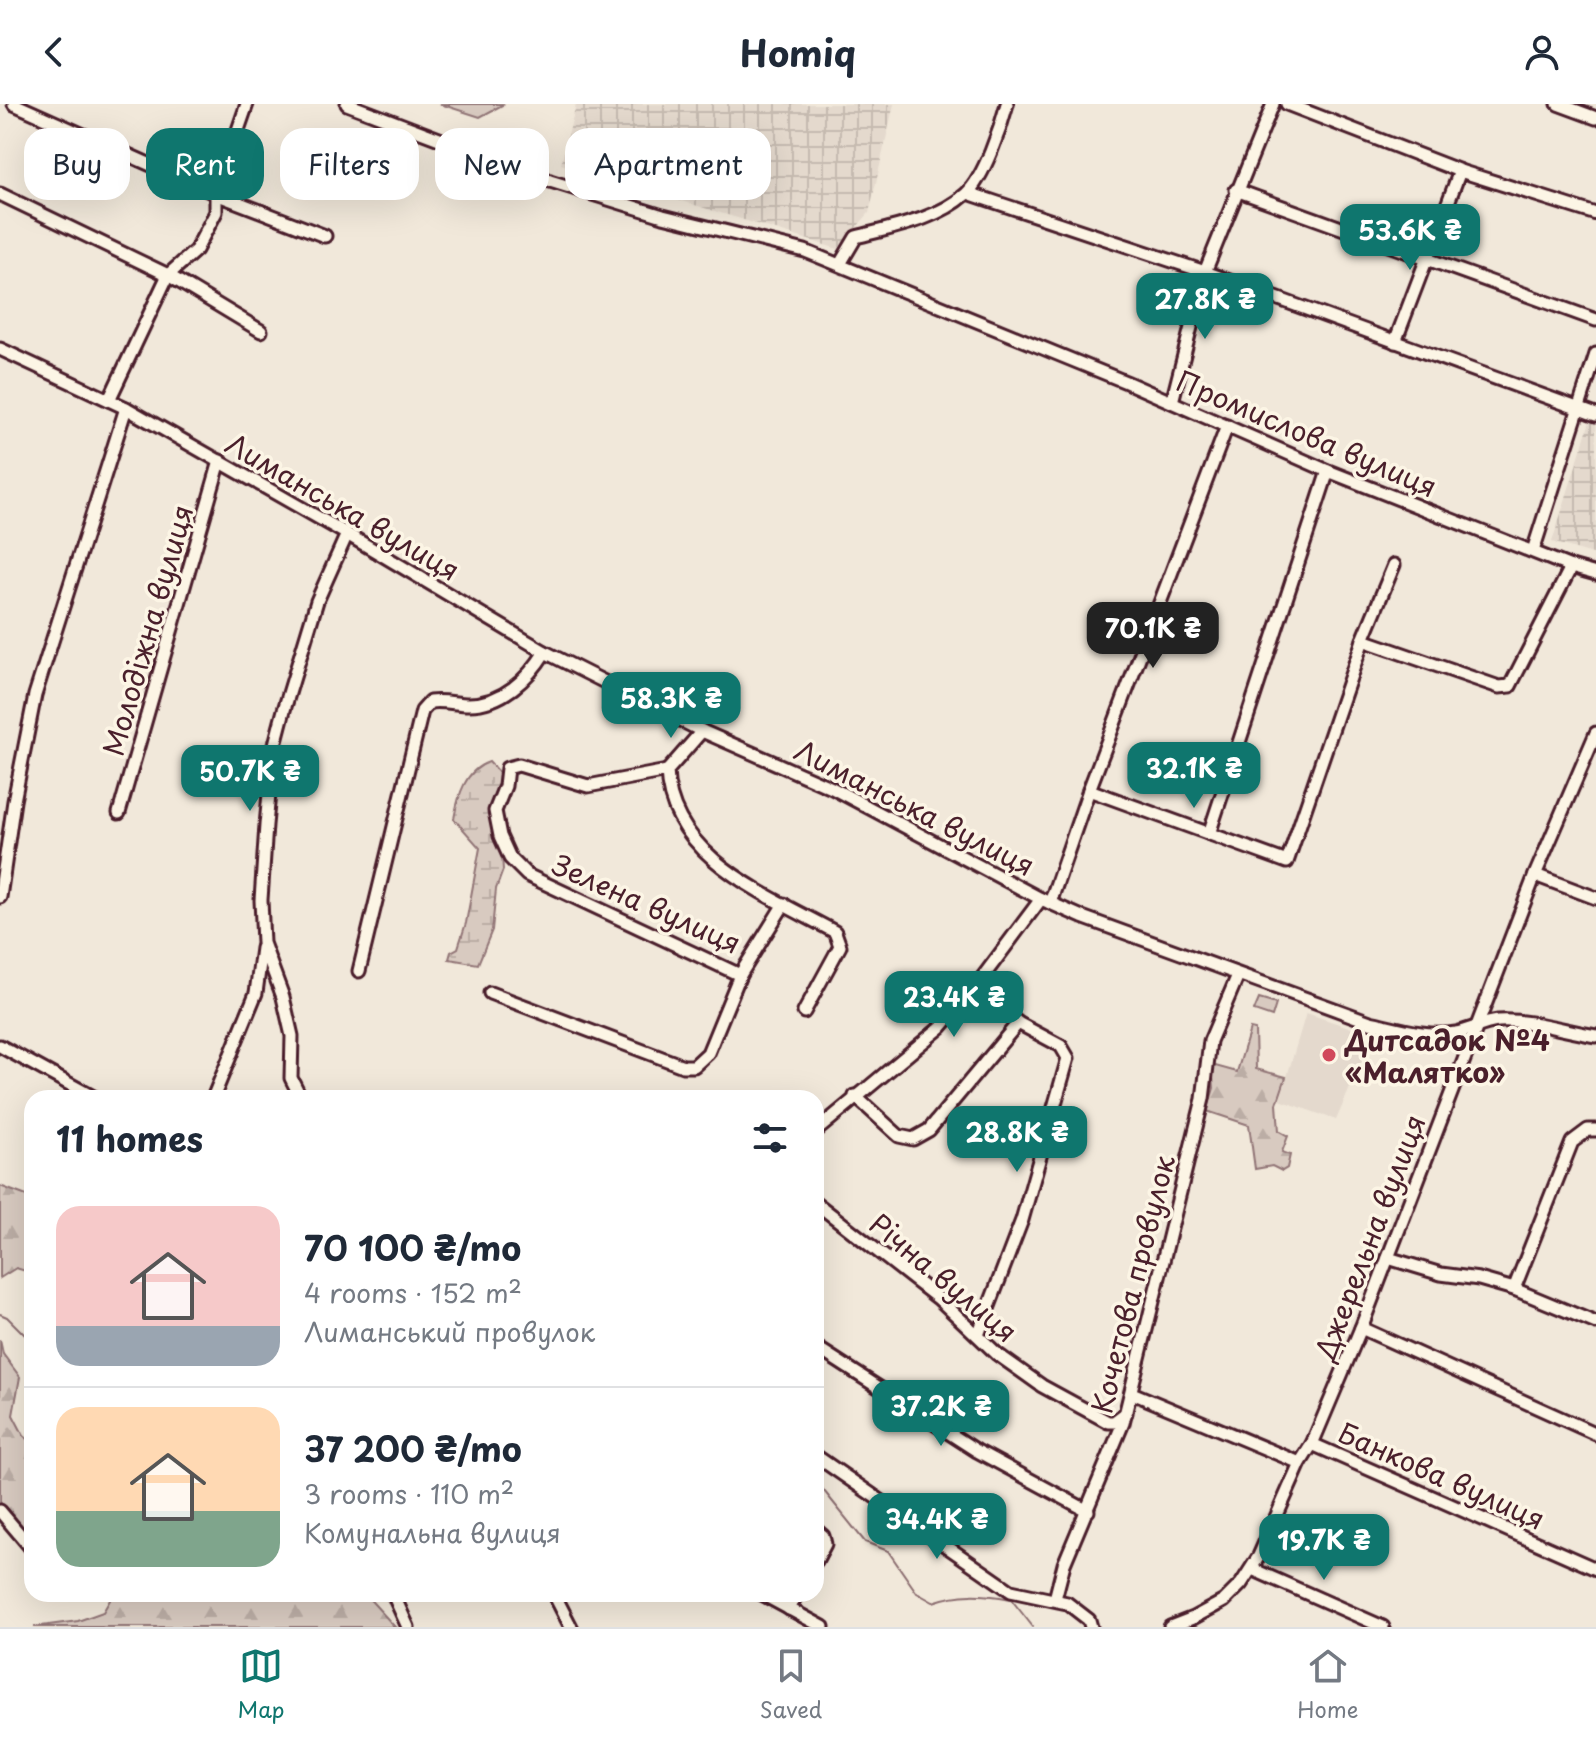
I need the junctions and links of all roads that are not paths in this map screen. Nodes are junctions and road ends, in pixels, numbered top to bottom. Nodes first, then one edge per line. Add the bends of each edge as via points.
1 (14, 104) edge
2 (247, 104) edge
3 (347, 104) edge
4 (1007, 104) edge
5 (1273, 104) edge
6 (1287, 104) edge
7 (1558, 104) edge
8 (1596, 118) edge
9 (239, 128) edge
10 (146, 163) edge
11 (1460, 171) junction
12 (1236, 190) junction
13 (968, 193) junction
14 (0, 194) edge
15 (216, 200) edge
16 (232, 200) edge
17 (1596, 214) edge
18 (325, 236) dead end
19 (1426, 259) junction
20 (840, 264) junction
21 (1205, 272) junction
22 (168, 275) junction
23 (1596, 320) edge
24 (261, 331) dead end
25 (1395, 342) junction
26 (0, 349) edge
27 (1596, 354) edge
28 (109, 400) junction
29 (1172, 402) junction
30 (126, 408) junction
31 (1578, 408) junction
32 (1596, 415) edge
33 (1227, 426) junction
34 (220, 461) junction
35 (1328, 471) junction
36 (347, 534) junction
37 (1533, 551) junction
38 (1394, 565) dead end
39 (1571, 567) junction
40 (1596, 574) edge
41 (1363, 640) junction
42 (545, 652) junction
43 (702, 731) junction
44 (1596, 733) edge
45 (667, 771) junction
46 (1089, 790) junction
47 (119, 813) dead end
48 (1209, 834) junction
49 (1535, 875) junction
50 (0, 897) edge
51 (1596, 898) edge
52 (1046, 901) junction
53 (784, 904) junction
54 (263, 943) junction
55 (359, 971) dead end
56 (740, 975) junction
57 (1238, 975) junction
58 (976, 986) junction
59 (490, 993) dead end
60 (804, 1012) dead end
61 (1018, 1023) junction
62 (1475, 1028) junction
63 (1596, 1036) edge
64 (0, 1046) edge
65 (80, 1090) edge
66 (216, 1090) edge
67 (297, 1090) edge
68 (855, 1096) junction
69 (824, 1124) edge
70 (1596, 1130) edge
71 (824, 1209) edge
72 (1388, 1258) junction
73 (1514, 1289) junction
74 (1596, 1323) edge
75 (1361, 1328) junction
76 (978, 1335) junction
77 (824, 1352) edge
78 (1132, 1393) junction
79 (1126, 1413) junction
80 (1596, 1434) edge
81 (1312, 1444) junction
82 (824, 1462) edge
83 (1300, 1463) junction
84 (0, 1511) edge
85 (1088, 1511) junction
86 (24, 1540) edge
87 (1252, 1569) junction
88 (1596, 1569) edge
89 (1055, 1599) junction
90 (397, 1602) edge
91 (558, 1602) edge
92 (776, 1602) edge
93 (793, 1602) edge
94 (789, 1609) junction
95 (408, 1627) edge
96 (571, 1627) edge
97 (823, 1627) edge
98 (1091, 1627) edge
99 (1170, 1627) edge
100 (1383, 1627) edge

1 - 10 street
2 - 9 street
3 - 20 street, Промислова вулиця via 550,181
4 - 13 street via 997,142
5 - 12 street
6 - 11 street
7 - 8 street
11 - 17 street
11 - 19 street
12 - 19 street
12 - 21 street
13 - 20 street via 931,215 856,237
13 - 21 street
14 - 22 street
15 - 22 street via 216,212 196,250
16 - 18 street
19 - 23 street
19 - 25 street
20 - 29 street, Промислова вулиця
21 - 25 street
21 - 29 street
22 - 24 street
22 - 28 street
25 - 31 street
26 - 28 street, Лиманська вулиця
27 - 31 street
28 - 30 street, Лиманська вулиця
29 - 33 street, Промислова вулиця
30 - 34 street, Лиманська вулиця
30 - 50 street via 35,695
31 - 32 street
31 - 37 street
33 - 35 street, Промислова вулиця
33 - 46 street
34 - 36 street, Лиманська вулиця
34 - 47 street, Молодіжна вулиця
35 - 37 street, Промислова вулиця
35 - 48 street
36 - 42 street, Лиманська вулиця
36 - 54 street via 317,601 273,752 261,900
37 - 39 street, Промислова вулиця
38 - 41 street
39 - 40 street, Промислова вулиця
39 - 41 street via 1510,686 1499,687
41 - 48 street via 1287,862
42 - 43 street, Лиманська вулиця
42 - 55 street via 503,695 470,704 430,702 422,711
43 - 45 street
43 - 52 street, Лиманська вулиця via 832,788
44 - 49 street, Джерельна вулиця
45 - 53 street via 677,814 707,856
45 - 56 street, Зелена вулиця via 588,786 519,765 507,768 495,811 500,836 510,858 527,875
46 - 48 street
46 - 52 street
49 - 51 street
49 - 62 street, Джерельна вулиця
52 - 57 street, Лиманська вулиця
52 - 58 street
53 - 56 street, Зелена вулиця
53 - 60 street via 839,938 840,946
54 - 66 street via 256,993
54 - 67 street via 283,997 292,1036 291,1078
56 - 59 street via 708,1053 694,1066
57 - 62 street, Лиманська вулиця via 1408,1031 1441,1034
57 - 78 street, Кочетова провулок via 1210,1041 1203,1099
58 - 61 street
58 - 68 street via 941,1027
61 - 68 street via 929,1130 913,1139 899,1136
61 - 76 street via 1061,1046 1068,1058 1022,1220
62 - 63 street, Лиманська вулиця via 1497,1021
62 - 72 street, Джерельна вулиця
64 - 65 street
68 - 69 street
70 - 73 street via 1572,1142
71 - 76 street, Річна вулиця
72 - 73 street
72 - 75 street, Джерельна вулиця
73 - 74 street
75 - 80 street
75 - 81 street, Джерельна вулиця
76 - 79 street, Річна вулиця via 1042,1386 1108,1422
77 - 85 street via 977,1451
78 - 79 street, Кочетова провулок
78 - 83 street
79 - 85 street, Кочетова провулок
81 - 83 street, Джерельна вулиця
81 - 88 street, Банкова вулиця
82 - 89 street via 1011,1591
83 - 87 street, Джерельна вулиця
84 - 86 street
85 - 89 street, Кочетова провулок
87 - 99 street, Джерельна вулиця via 1224,1601
87 - 100 street
89 - 98 street via 1078,1610
90 - 95 street
91 - 96 street
92 - 94 street
93 - 94 street
94 - 97 street

